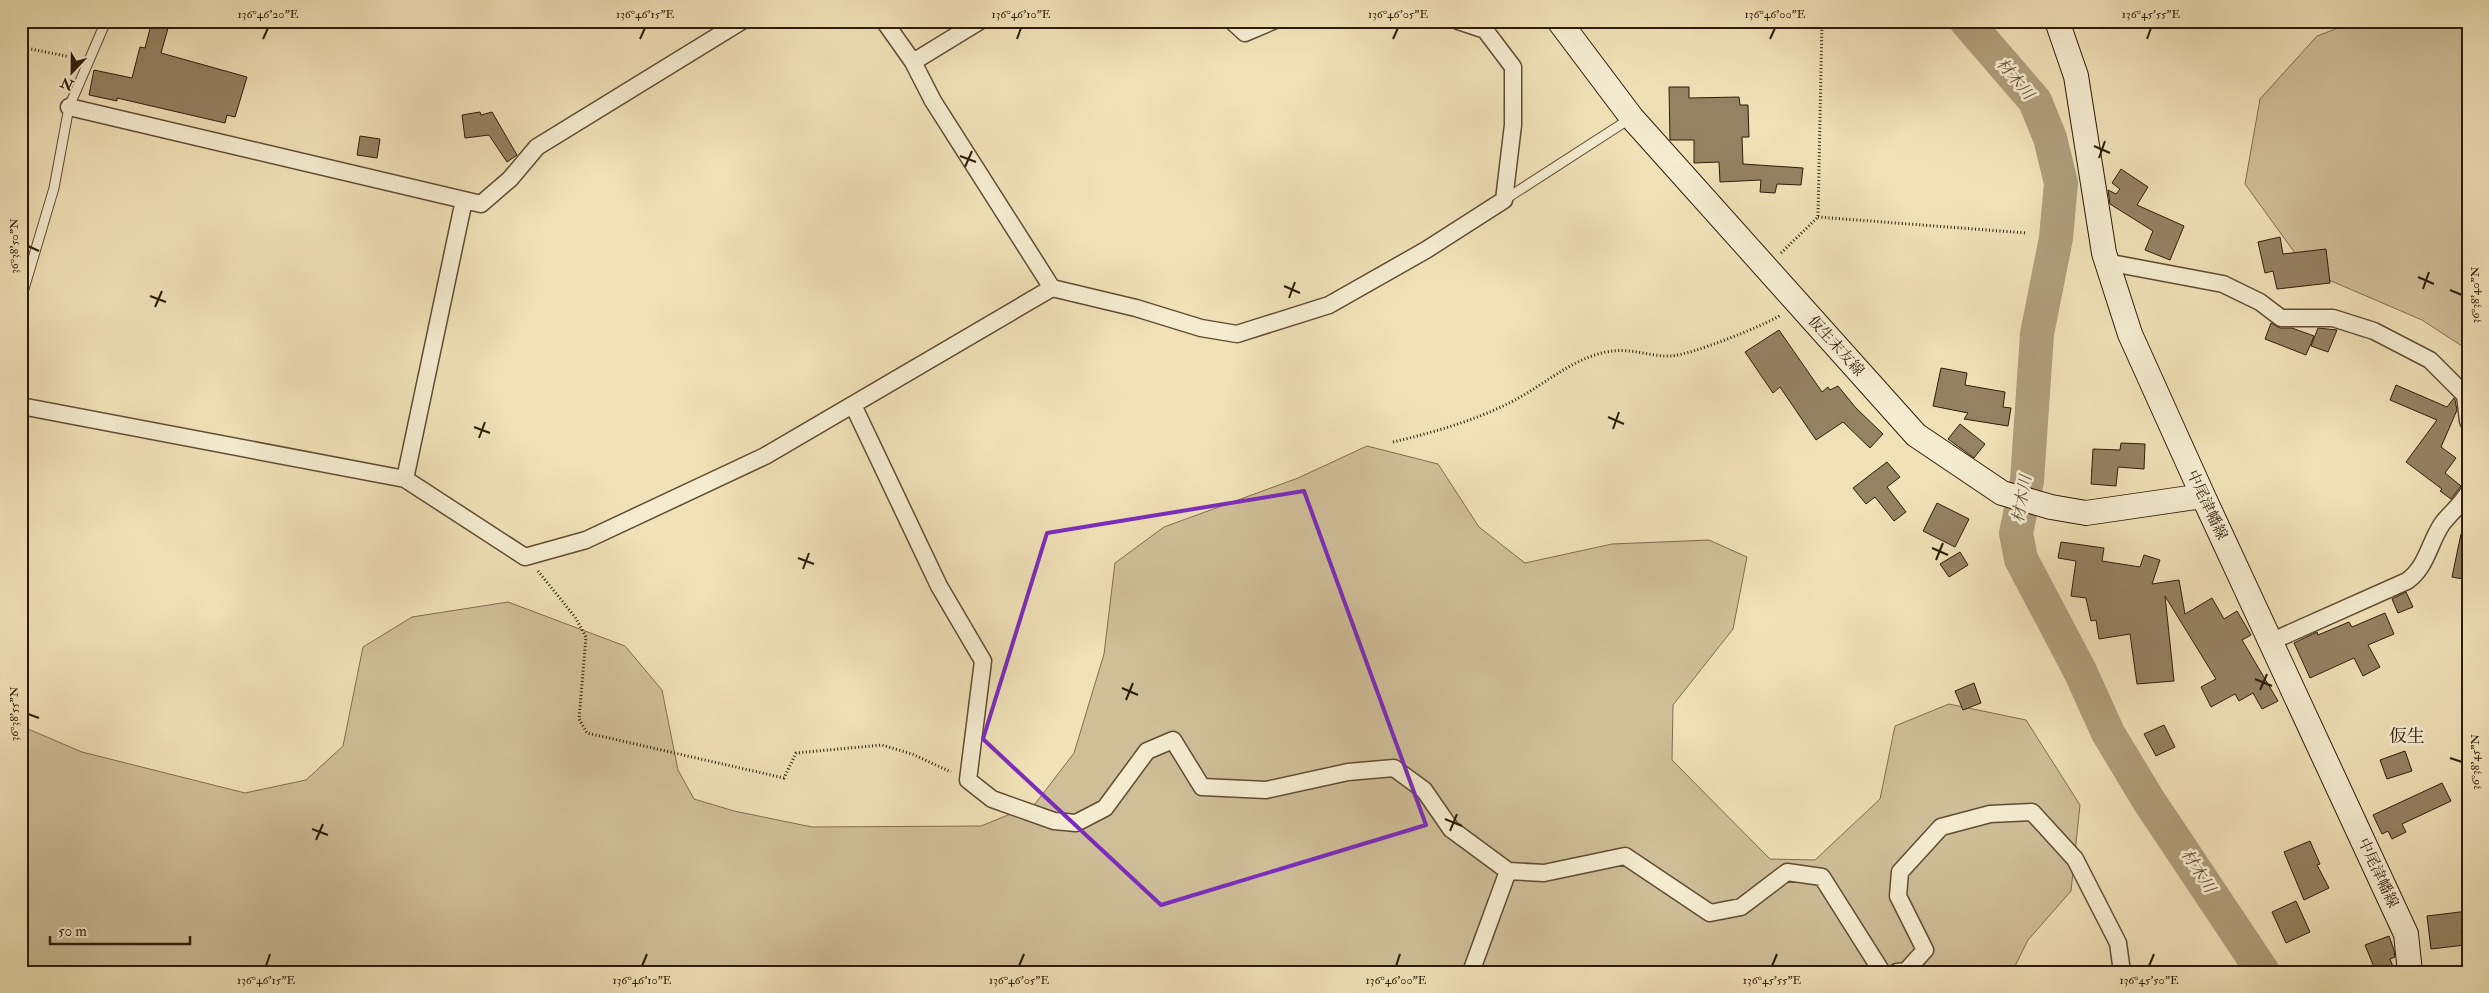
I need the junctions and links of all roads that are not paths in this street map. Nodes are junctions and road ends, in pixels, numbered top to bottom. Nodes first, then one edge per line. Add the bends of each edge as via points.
1 (106, 21) edge
2 (742, 21) edge
3 (884, 21) edge
4 (980, 21) edge
5 (1232, 21) edge
6 (1273, 21) edge
7 (1458, 21) edge
8 (1559, 21) edge
9 (2057, 21) edge
10 (912, 62) junction
11 (69, 107) junction
12 (1632, 118) junction
13 (464, 200) junction
14 (1504, 200) junction
15 (2106, 262) junction
16 (1052, 288) junction
17 (21, 299) edge
18 (853, 405) junction
19 (21, 406) edge
20 (2468, 421) edge
21 (405, 480) junction
22 (2468, 493) edge
23 (2203, 496) junction
24 (2270, 642) junction
25 (1508, 871) junction
26 (1471, 972) edge
27 (1882, 972) edge
28 (1897, 972) edge
29 (2122, 972) edge
30 (2410, 972) edge

1 - 11 lane
2 - 13 street via 537,148 510,179 481,204
3 - 10 street
4 - 10 street
5 - 6 street via 1245,33
7 - 14 street via 1485,30 1513,66 1513,125
8 - 12 main road, 仮生末友線
9 - 15 main road, 中尾津幡線 via 2076,76
10 - 16 street via 933,101
11 - 13 street
11 - 17 lane via 54,188
12 - 14 lane
12 - 23 main road, 仮生末友線 via 1916,435 2002,493 2086,513
13 - 21 street
14 - 16 street via 1426,250 1329,305 1237,334 1202,328
15 - 20 street via 2223,284 2260,302 2281,318 2333,318 2374,331 2430,360 2465,395
15 - 23 main road, 中尾津幡線 via 2130,334
16 - 18 street
18 - 21 street via 765,456 586,540 525,557
18 - 25 street via 939,586 983,661 968,780 992,799 1054,821 1076,823 1105,808 1147,751 1173,740 1202,788 1266,790 1348,772 1394,768 1424,790 1451,829
19 - 21 street
22 - 24 street via 2442,524 2418,573 2407,581
23 - 24 main road, 中尾津幡線
24 - 30 main road, 中尾津幡線 via 2406,934
25 - 26 street
25 - 27 street via 1544,873 1625,856 1710,913 1741,907 1787,872 1822,877
28 - 29 street via 1906,970 1925,950 1898,896 1900,872 1941,827 1990,814 2032,812 2075,859 2118,943

